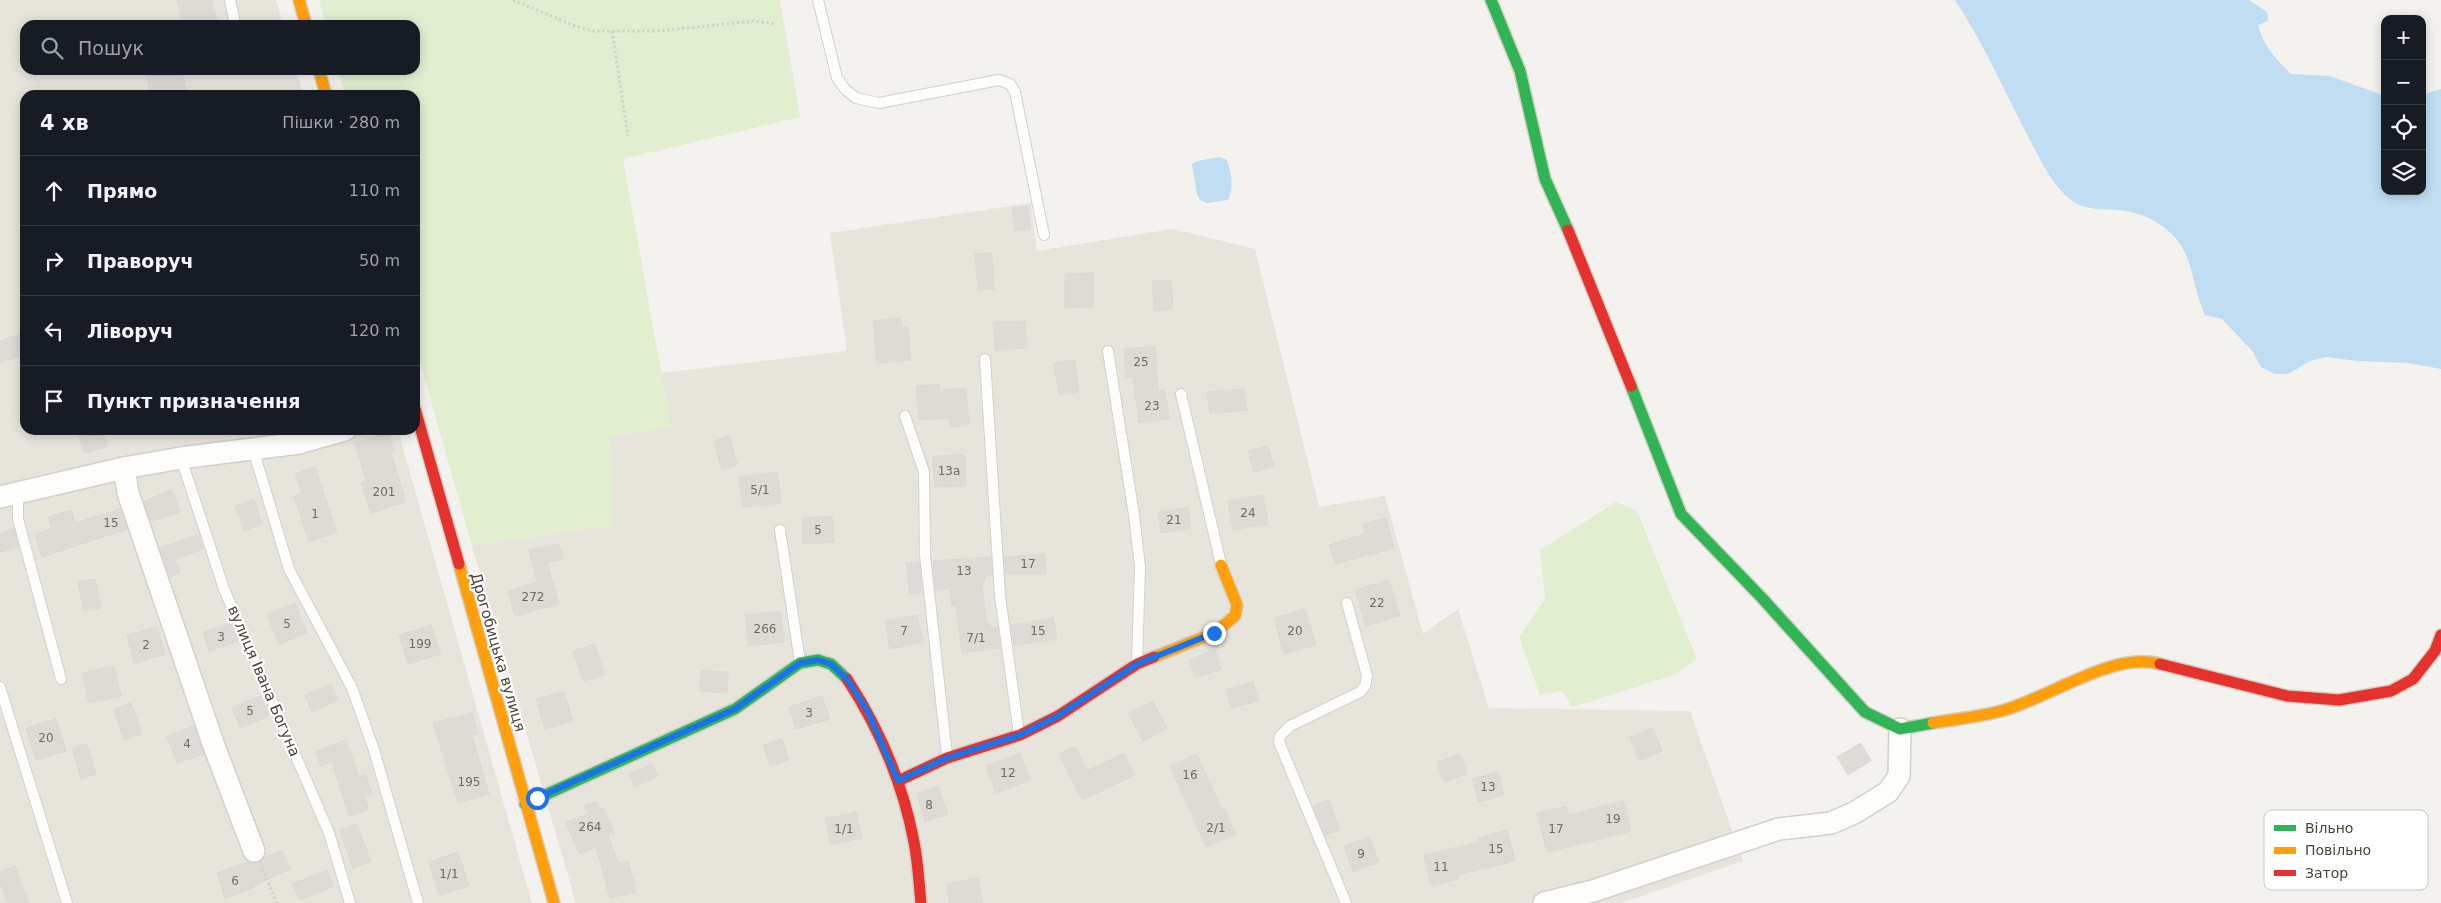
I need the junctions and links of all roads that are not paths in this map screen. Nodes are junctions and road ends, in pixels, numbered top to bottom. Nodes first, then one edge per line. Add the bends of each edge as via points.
1 (230, 0) edge
2 (299, 0) edge
3 (818, 0) edge
4 (1491, 0) edge
5 (234, 20) edge
6 (305, 20) edge
7 (320, 75) edge
8 (325, 90) edge
9 (1044, 235) dead end
10 (1108, 351) dead end
11 (985, 359) dead end
12 (1180, 394) dead end
13 (905, 416) dead end
14 (420, 428) edge
15 (327, 435) edge
16 (253, 449) junction
17 (181, 458) junction
18 (124, 468) junction
19 (9, 494) edge
20 (780, 530) dead end
21 (1221, 565) joint
22 (1347, 603) dead end
23 (2441, 635) edge
24 (800, 663) junction
25 (1137, 664) junction
26 (61, 679) dead end
27 (0, 687) edge
28 (1900, 729) junction
29 (1020, 735) junction
30 (947, 758) junction
31 (898, 781) junction
32 (525, 804) junction
33 (254, 851) road end
34 (67, 903) edge
35 (350, 903) edge
36 (418, 903) edge
37 (554, 903) edge
38 (921, 903) edge
39 (1346, 903) edge
40 (1544, 903) edge

1 - 5 lane
2 - 6 street
3 - 9 lane via 837,78 856,98 879,103 999,80 1010,84 1015,92
4 - 28 street via 1520,71 1545,179 1587,274 1681,514 1865,712
7 - 8 street
10 - 25 lane via 1140,567
11 - 29 lane via 1000,596
12 - 21 lane
13 - 30 lane via 924,472 925,555
14 - 32 street, Дрогобицька вулиця
15 - 16 street via 299,443
16 - 17 street
16 - 36 lane via 289,569 352,688 374,750
17 - 18 street
17 - 35 lane, вулиця Івана Богуна via 224,589 329,833
18 - 19 street
18 - 33 street via 135,512 214,746
19 - 26 lane
20 - 24 lane
21 - 25 street via 1237,605 1230,623 1214,633
22 - 39 lane via 1367,676 1365,686 1360,692 1290,726 1280,736 1279,742
23 - 28 street via 2435,651 2413,679 2391,690 2357,697 2339,700 2287,696 2150,662 2119,664 2002,711
24 - 31 street via 818,660 831,664 847,679 868,712
24 - 32 street via 735,709
25 - 29 street via 1058,716
27 - 34 lane
28 - 40 street via 1899,776 1888,792 1854,813 1831,823 1779,828 1593,891
29 - 30 street
30 - 31 street
31 - 38 street via 919,866
32 - 37 street, Дрогобицька вулиця

